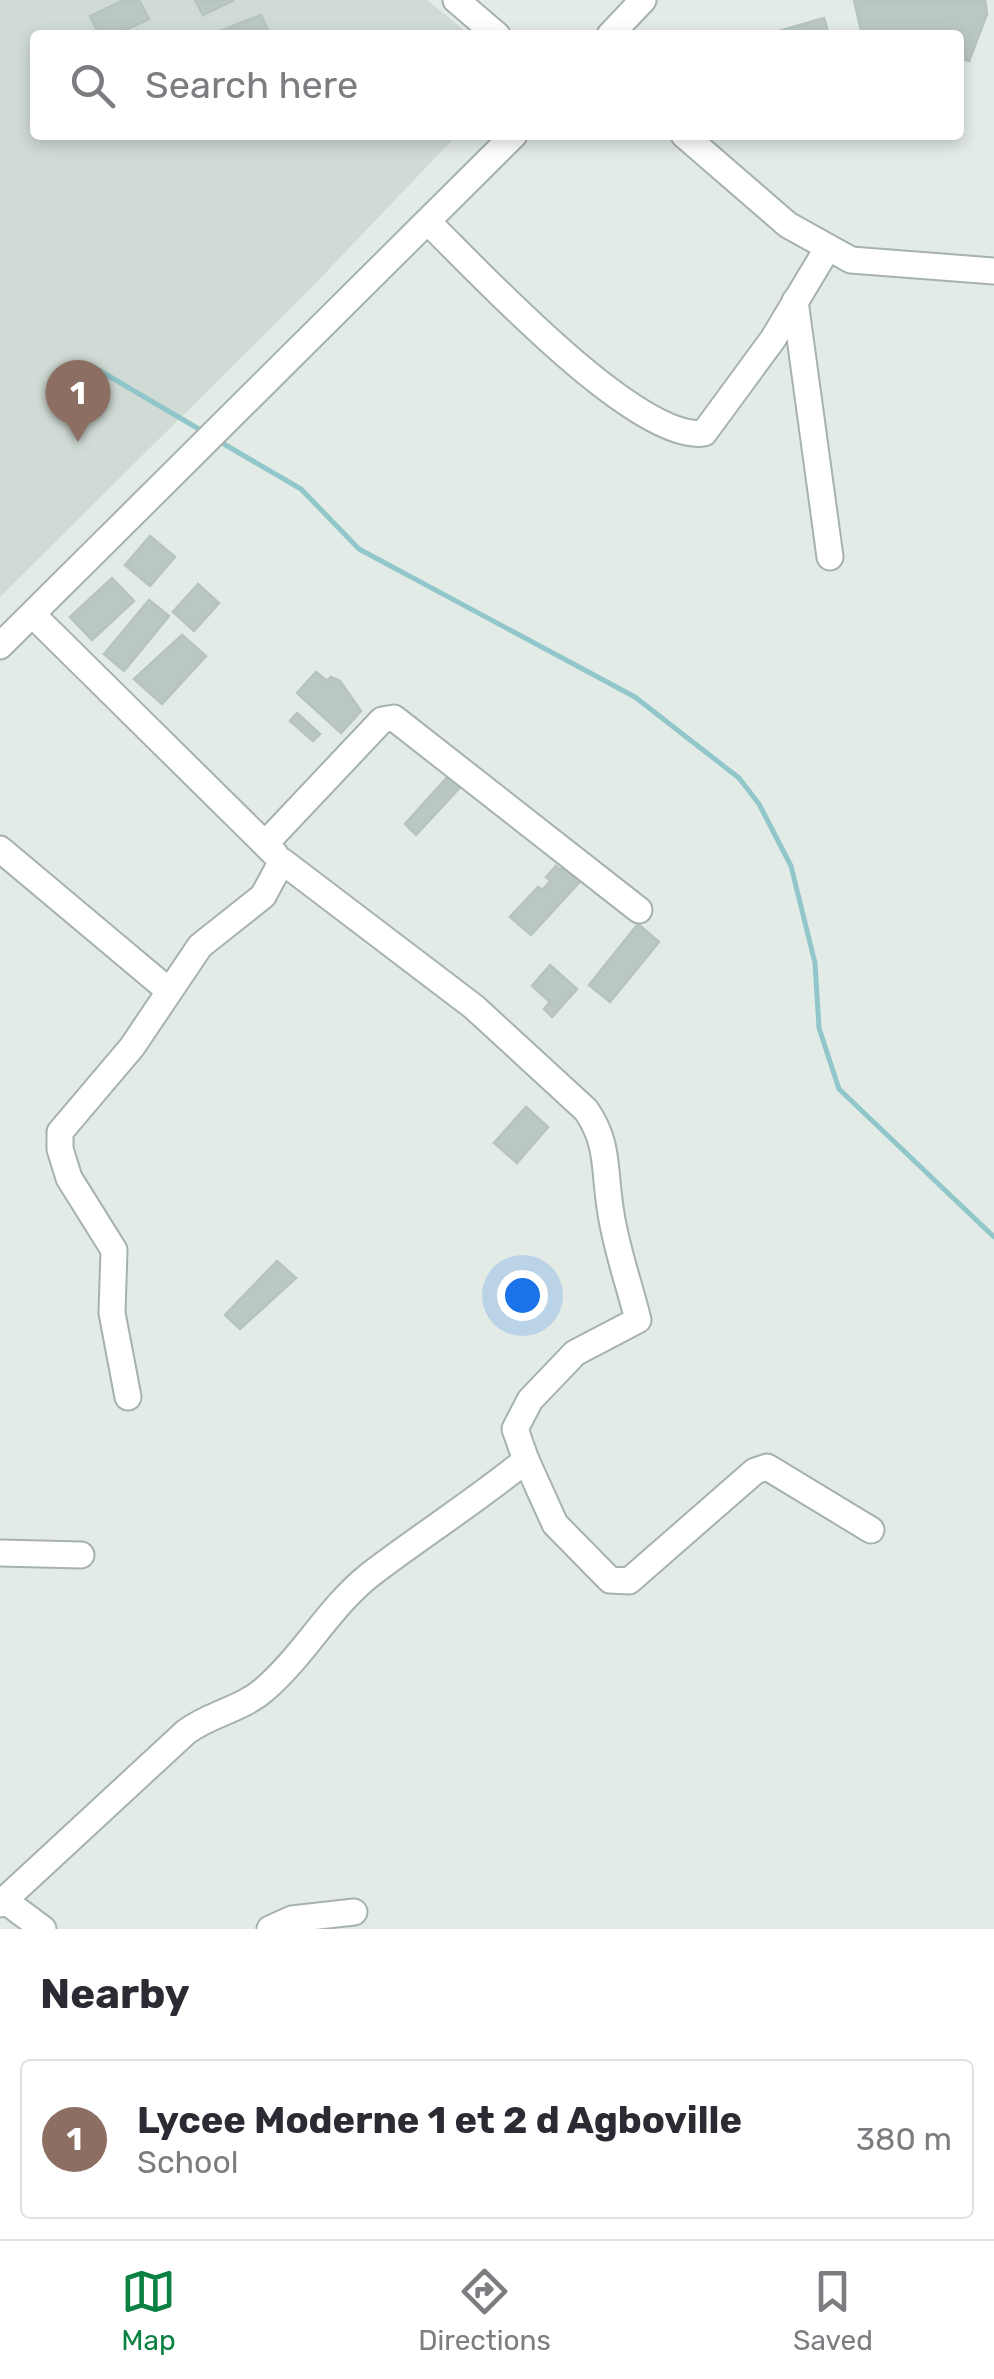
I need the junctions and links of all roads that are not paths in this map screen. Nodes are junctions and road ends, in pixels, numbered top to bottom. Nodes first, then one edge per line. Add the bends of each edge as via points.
1 (456, 0) edge
2 (643, 0) edge
3 (492, 30) edge
4 (615, 30) edge
5 (509, 140) edge
6 (690, 140) edge
7 (428, 222) junction
8 (827, 249) junction
9 (994, 271) edge
10 (795, 301) junction
11 (830, 557) dead end
12 (33, 615) junction
13 (0, 646) edge
14 (0, 848) edge
15 (273, 852) junction
16 (639, 910) dead end
17 (168, 990) junction
18 (128, 1397) dead end
19 (526, 1460) junction
20 (871, 1530) dead end
21 (0, 1553) edge
22 (81, 1554) dead end
23 (2, 1902) edge
24 (354, 1912) dead end
25 (43, 1929) edge
26 (270, 1929) edge

1 - 3 street
2 - 4 street
5 - 7 street
6 - 8 street via 788,225
7 - 10 street via 605,387 688,435 704,433
7 - 12 street
8 - 9 street via 851,260
8 - 10 street
10 - 11 street
12 - 13 street
12 - 15 street
14 - 17 street
15 - 16 street via 382,720 394,718
15 - 17 street via 263,896 210,936
15 - 19 street via 474,1007 601,1131 609,1206 638,1320 586,1344 530,1400 515,1428
17 - 18 street via 132,1047 60,1132 69,1178 114,1250 112,1312
19 - 20 street via 556,1524 610,1580 621,1583 767,1467
19 - 23 street via 370,1575 325,1616 266,1689 186,1732
21 - 22 street
23 - 25 street
24 - 26 street via 292,1919

